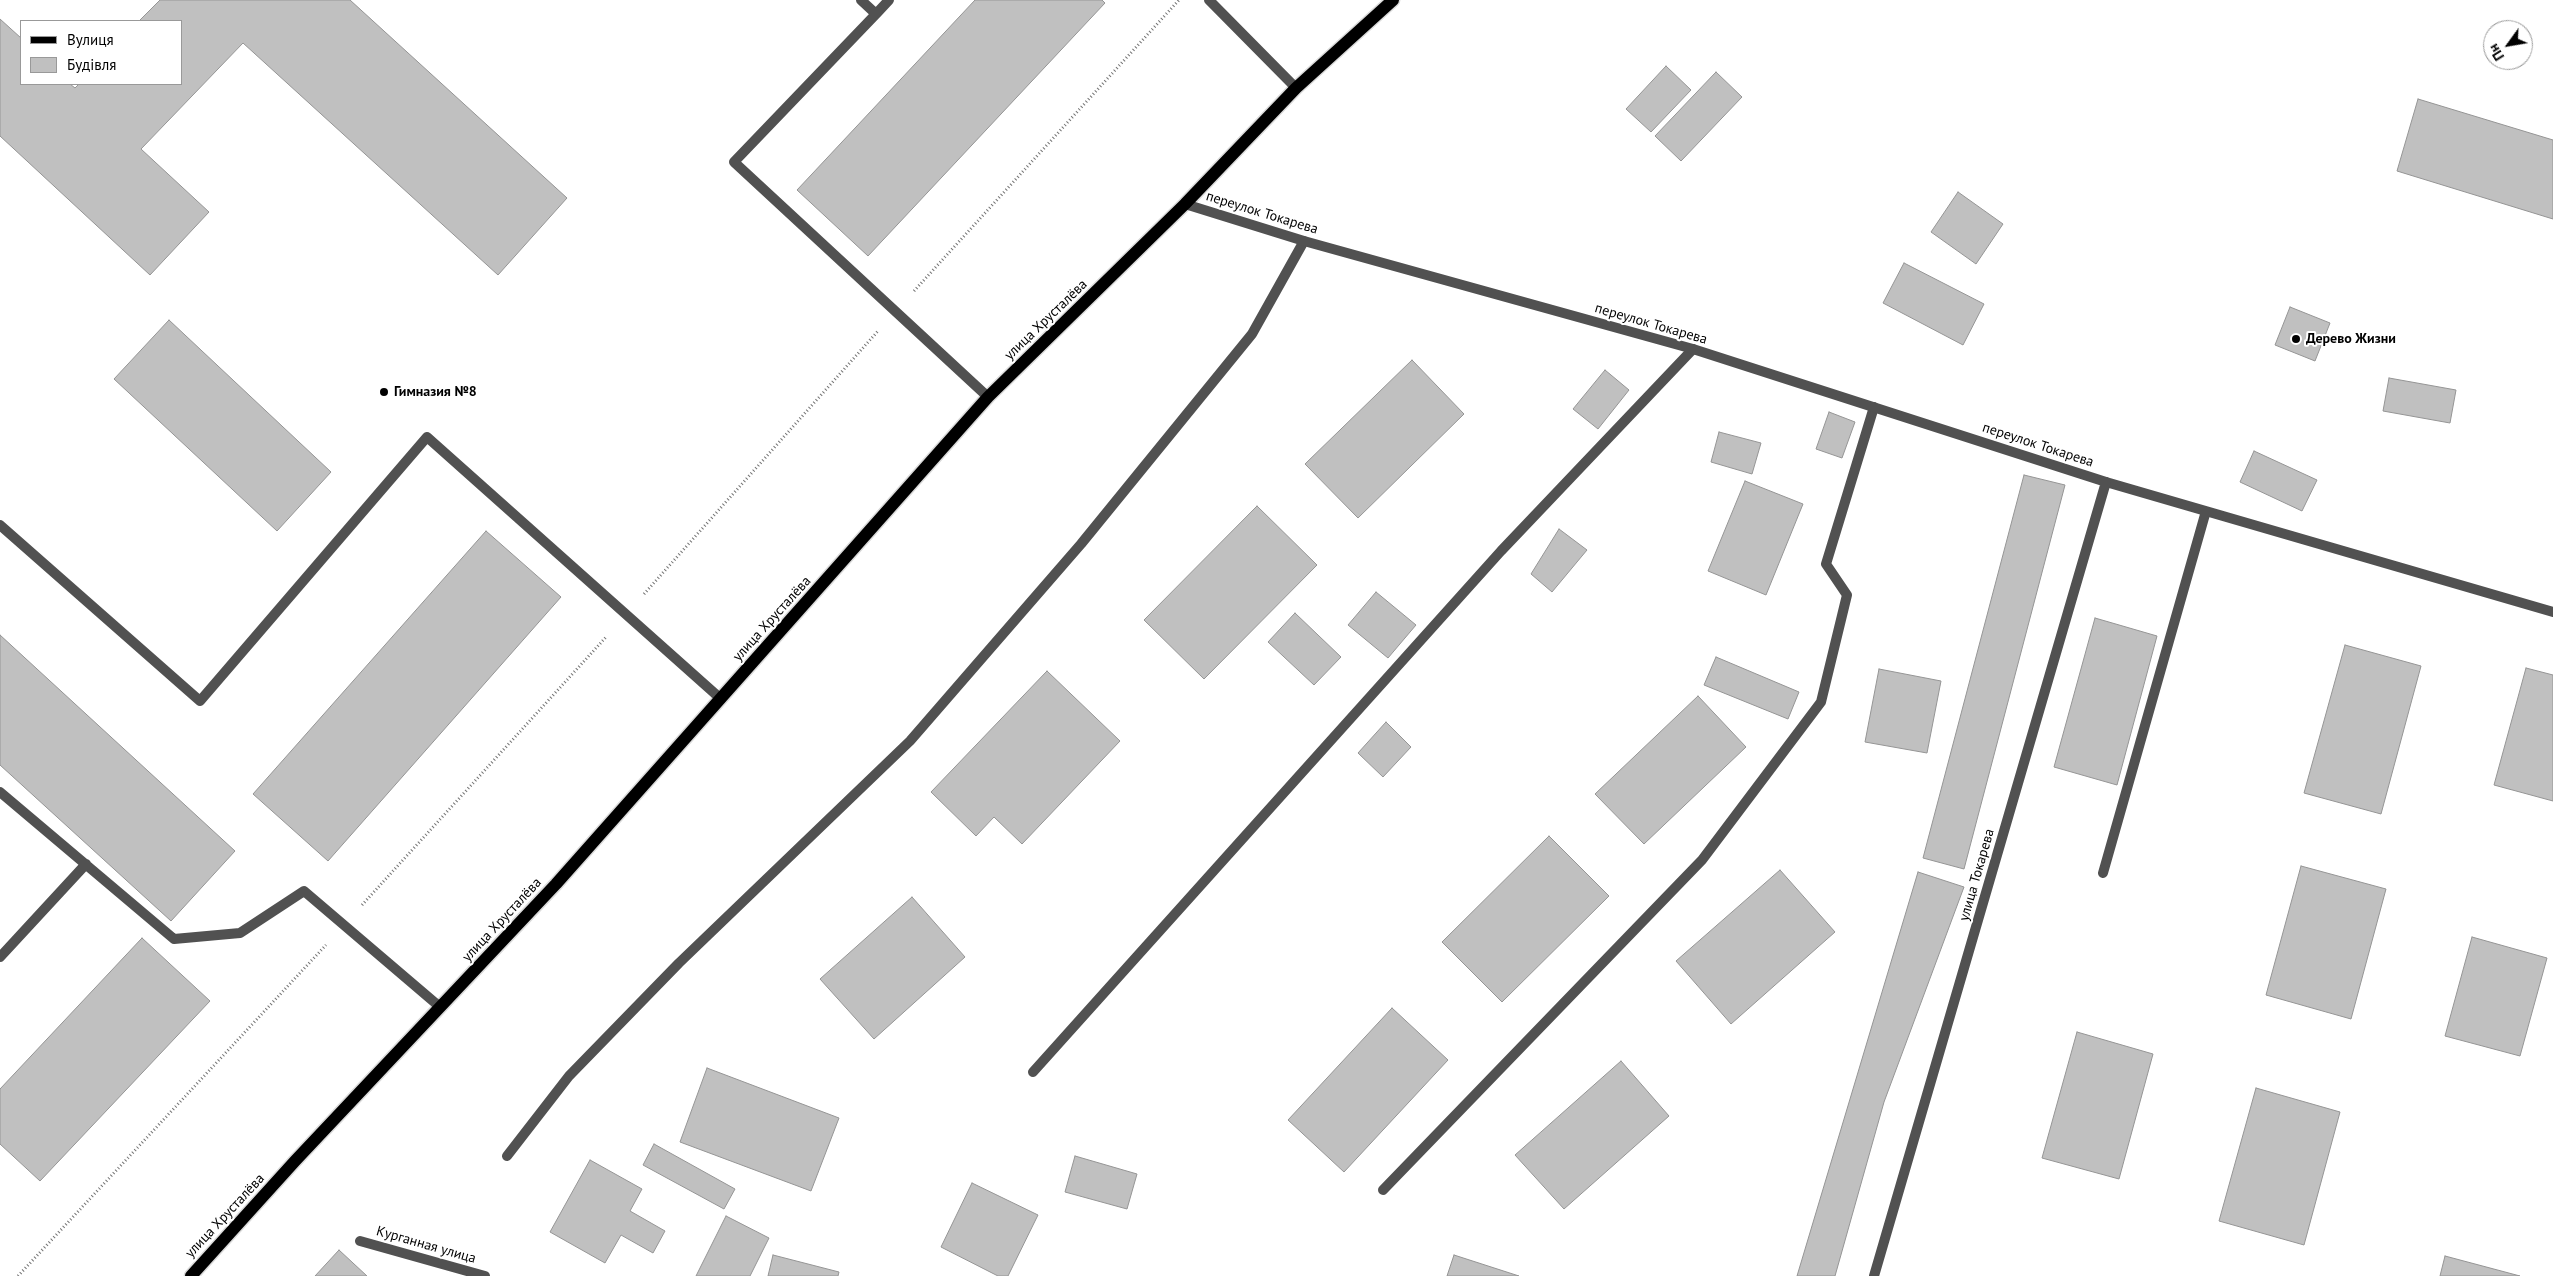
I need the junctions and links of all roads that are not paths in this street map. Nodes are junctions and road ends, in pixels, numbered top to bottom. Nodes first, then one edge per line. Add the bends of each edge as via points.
1 (861, 0) edge
2 (889, 0) edge
3 (1209, 0) edge
4 (1393, 0) edge
5 (876, 14) junction
6 (1296, 88) junction
7 (1185, 204) junction
8 (1304, 242) junction
9 (1693, 349) junction
10 (988, 397) junction
11 (1874, 407) junction
12 (2106, 482) junction
13 (2206, 511) junction
14 (0, 526) edge
15 (2553, 612) edge
16 (721, 699) junction
17 (0, 792) edge
18 (86, 864) junction
19 (2103, 872) dead end
20 (0, 957) edge
21 (440, 1007) junction
22 (1033, 1072) dead end
23 (507, 1156) dead end
24 (1383, 1190) dead end
25 (360, 1241) dead end
26 (191, 1276) edge
27 (485, 1276) edge
28 (1874, 1276) edge

1 - 5 street
2 - 5 street
3 - 6 street
4 - 6 main road, улица Хрусталёва
5 - 10 street via 734,162
6 - 7 main road, улица Хрусталёва
7 - 8 street, переулок Токарева
7 - 10 main road, улица Хрусталёва
8 - 9 street, переулок Токарева
8 - 23 street via 1252,334 1082,544 910,741 679,963 576,1069
9 - 11 street, переулок Токарева
9 - 22 street via 1500,551
10 - 16 main road, улица Хрусталёва
11 - 12 street, переулок Токарева
11 - 24 street via 1826,564 1847,595 1821,702 1702,860
12 - 13 street, переулок Токарева
12 - 28 street, улица Токарева
13 - 15 street, переулок Токарева
13 - 19 street
14 - 16 street via 200,701 427,437
16 - 21 main road, улица Хрусталёва via 556,884
17 - 18 street
18 - 20 street
18 - 21 street via 174,939 240,933 304,891
21 - 26 main road, улица Хрусталёва
25 - 27 street, Курганная улица

